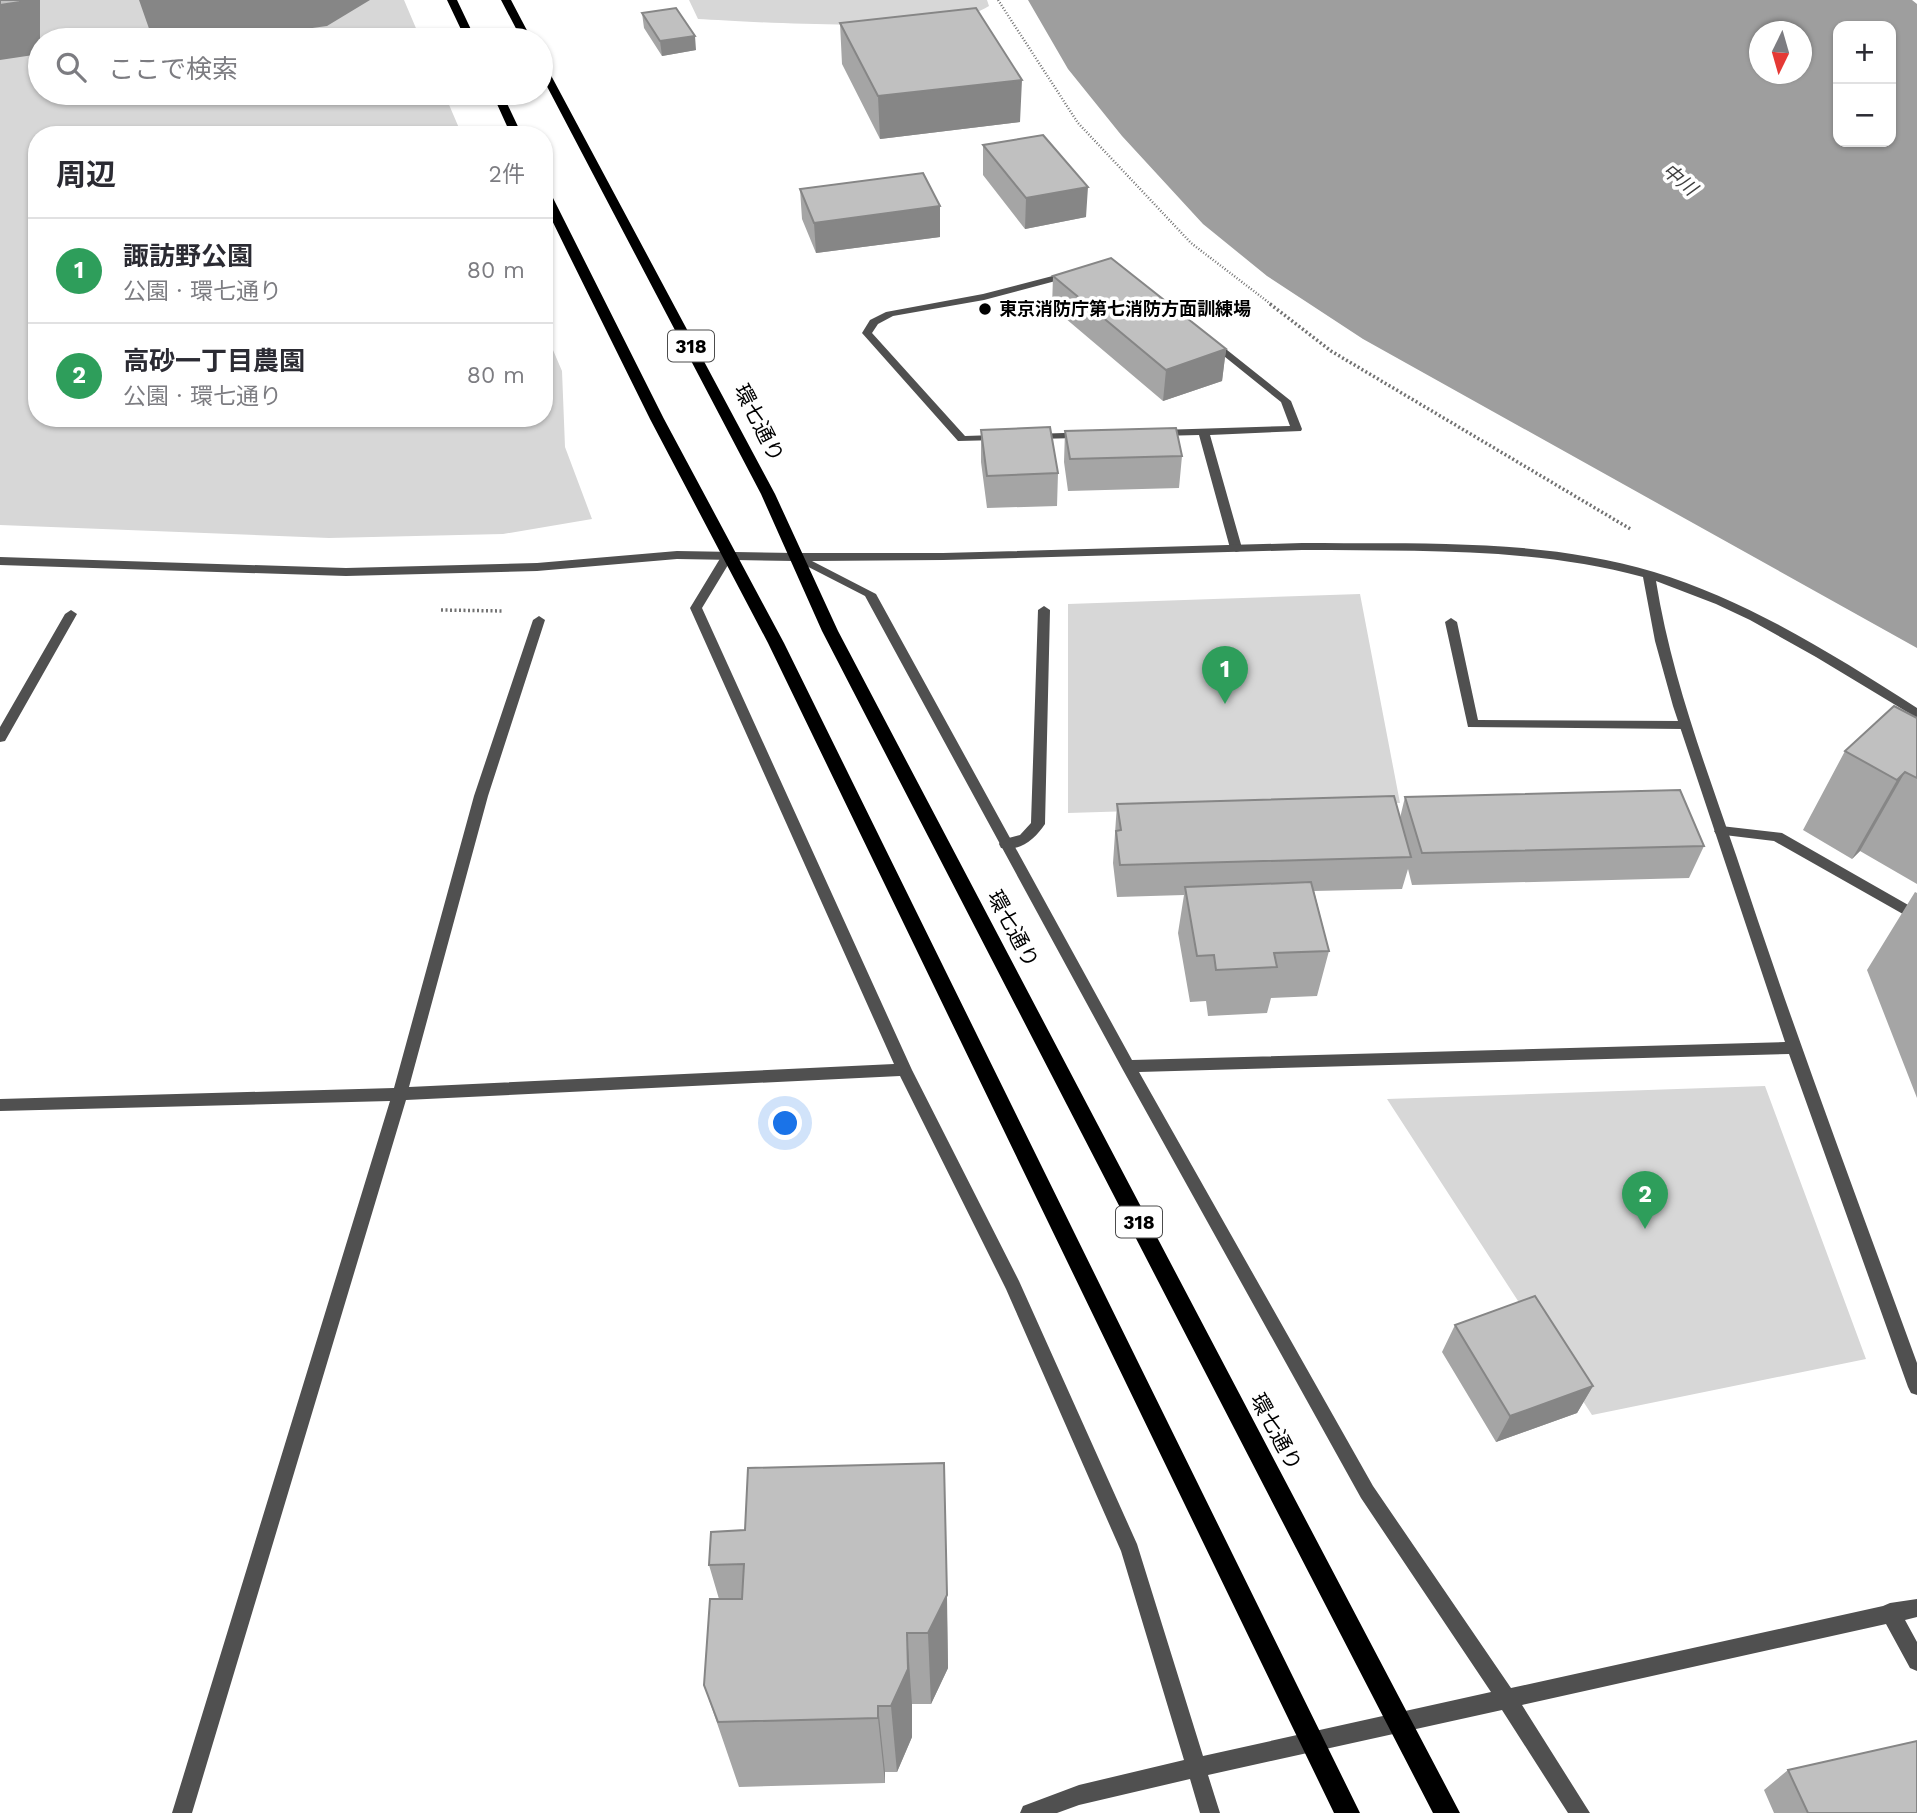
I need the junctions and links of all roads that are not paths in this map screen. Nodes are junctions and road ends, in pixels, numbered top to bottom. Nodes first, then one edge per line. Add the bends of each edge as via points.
1 (452, 0) edge
2 (506, 0) edge
3 (465, 28) edge
4 (521, 28) edge
5 (553, 88) edge
6 (503, 105) edge
7 (513, 126) edge
8 (553, 211) edge
9 (1204, 432) junction
10 (1236, 548) junction
11 (728, 555) junction
12 (795, 557) junction
13 (0, 561) edge
14 (1649, 575) junction
15 (1044, 610) dead end
16 (71, 614) dead end
17 (539, 620) dead end
18 (1451, 622) dead end
19 (1917, 714) edge
20 (1684, 725) junction
21 (0, 738) edge
22 (1721, 831) junction
23 (1006, 844) junction
24 (1917, 917) edge
25 (1796, 1048) junction
26 (1128, 1066) junction
27 (904, 1070) junction
28 (400, 1094) junction
29 (0, 1105) edge
30 (1917, 1387) edge
31 (1917, 1608) edge
32 (1890, 1612) junction
33 (1917, 1661) edge
34 (1506, 1697) junction
35 (1194, 1768) junction
36 (182, 1813) edge
37 (1030, 1813) edge
38 (1210, 1813) edge
39 (1347, 1813) edge
40 (1447, 1813) edge
41 (1580, 1813) edge

1 - 3 main road
2 - 4 main road
5 - 12 main road, 環七通り / 318 via 684,331 768,494
6 - 7 main road
8 - 11 main road via 611,333
9 - 9 street via 961,439 867,333 874,322 890,314 984,297 1114,263 1286,401 1297,429
9 - 10 street
10 - 12 street via 900,559
10 - 14 street via 1526,552
11 - 12 street
11 - 13 street via 431,572
11 - 27 street via 696,608
11 - 39 main road via 776,643
12 - 23 street via 870,594
12 - 40 main road, 環七通り / 318
14 - 19 street via 1712,596 1760,619
14 - 20 street
15 - 23 street via 1038,824 1025,839
16 - 21 street
17 - 28 street via 481,796
18 - 20 street via 1473,724
20 - 22 street
22 - 24 street via 1777,836
22 - 25 street
23 - 26 street
25 - 26 street
25 - 30 street
26 - 34 street via 1367,1492
27 - 28 street
27 - 35 street via 1013,1286 1130,1550
28 - 29 street
28 - 36 street
31 - 32 street
32 - 33 street
32 - 34 street
34 - 35 street
34 - 41 street
35 - 37 street via 1079,1795
35 - 38 street

